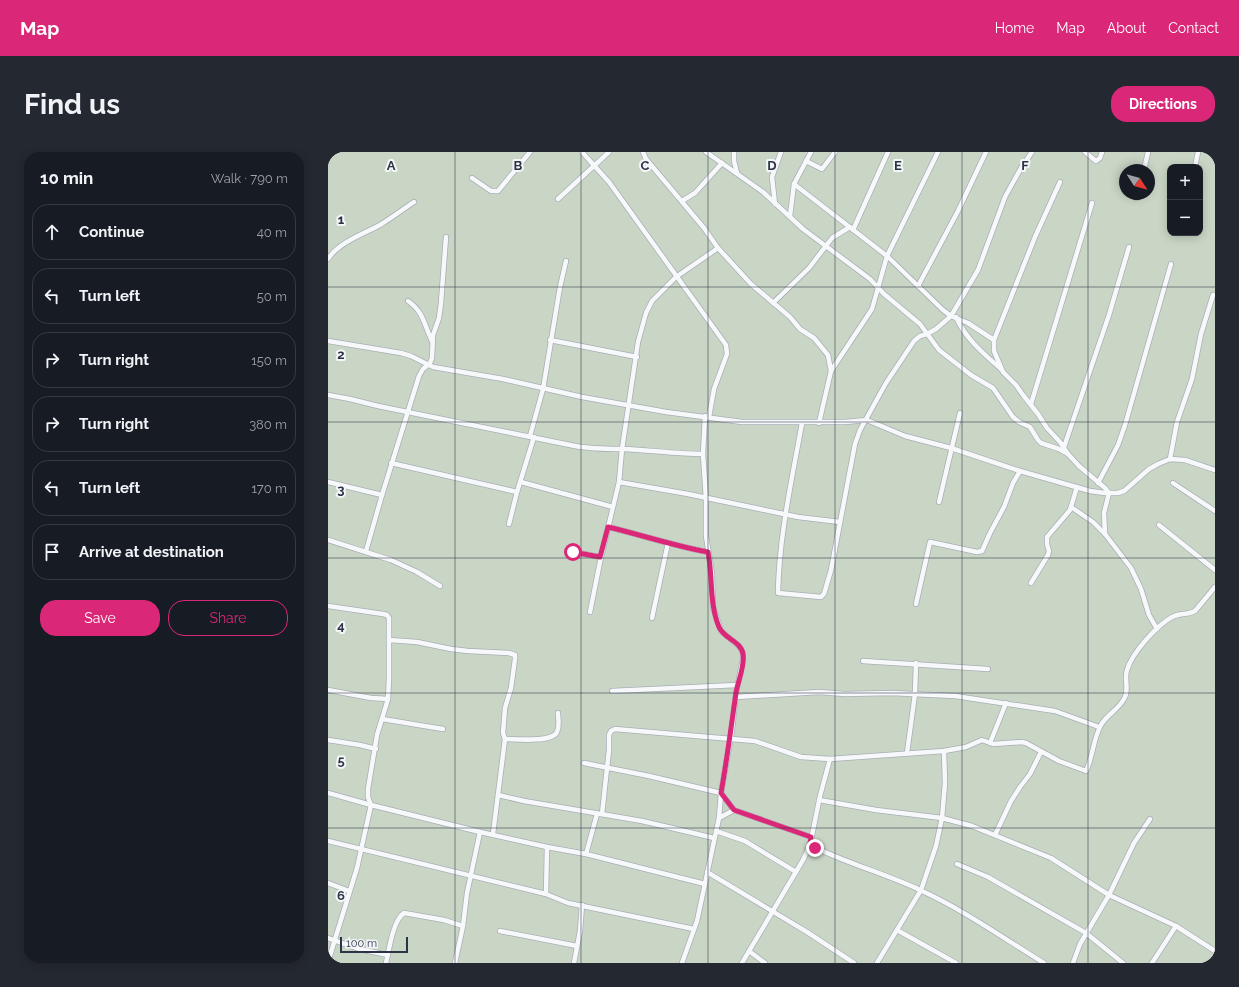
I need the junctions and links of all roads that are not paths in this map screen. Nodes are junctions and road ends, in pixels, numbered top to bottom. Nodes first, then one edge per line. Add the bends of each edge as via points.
1 (530, 152) edge
2 (582, 152) edge
3 (609, 152) edge
4 (643, 152) edge
5 (707, 152) edge
6 (734, 152) edge
7 (781, 152) edge
8 (811, 152) edge
9 (835, 152) edge
10 (888, 152) edge
11 (938, 152) edge
12 (986, 152) edge
13 (1032, 152) edge
14 (1085, 152) edge
15 (1102, 152) edge
16 (1148, 152) edge
17 (1198, 152) edge
18 (806, 161) junction
19 (722, 163) junction
20 (1145, 164) edge
21 (1196, 164) edge
22 (595, 165) junction
23 (737, 174) junction
24 (472, 178) dead end
25 (1060, 182) dead end
26 (794, 184) junction
27 (558, 199) dead end
28 (682, 201) junction
29 (414, 202) dead end
30 (1092, 203) dead end
31 (775, 204) junction
32 (790, 216) junction
33 (852, 228) junction
34 (446, 237) dead end
35 (825, 246) junction
36 (1129, 247) dead end
37 (718, 248) junction
38 (887, 256) junction
39 (328, 259) edge
40 (566, 261) dead end
41 (1171, 264) dead end
42 (676, 277) junction
43 (918, 286) junction
44 (878, 287) junction
45 (1213, 295) dead end
46 (408, 301) dead end
47 (773, 303) junction
48 (953, 316) junction
49 (927, 334) junction
50 (550, 340) junction
51 (994, 340) junction
52 (328, 341) edge
53 (432, 344) junction
54 (637, 357) junction
55 (428, 365) junction
56 (831, 371) junction
57 (1003, 372) junction
58 (543, 389) junction
59 (328, 395) edge
60 (1031, 404) junction
61 (629, 405) junction
62 (408, 412) junction
63 (960, 412) dead end
64 (707, 417) junction
65 (867, 420) junction
66 (802, 423) junction
67 (820, 423) junction
68 (532, 437) junction
69 (1064, 447) junction
70 (951, 448) junction
71 (622, 449) junction
72 (703, 454) junction
73 (1068, 454) junction
74 (1170, 459) junction
75 (391, 463) junction
76 (1215, 470) edge
77 (1020, 471) junction
78 (328, 482) edge
79 (521, 482) junction
80 (619, 482) junction
81 (1098, 482) junction
82 (1173, 483) dead end
83 (1077, 487) junction
84 (517, 492) junction
85 (1109, 494) junction
86 (382, 495) junction
87 (706, 499) junction
88 (939, 502) dead end
89 (613, 507) junction
90 (1071, 507) junction
91 (1215, 511) edge
92 (786, 514) junction
93 (840, 522) junction
94 (509, 524) dead end
95 (1159, 525) dead end
96 (608, 527) junction
97 (1105, 534) junction
98 (328, 540) edge
99 (668, 543) junction
100 (366, 552) junction
101 (573, 552) dead end
102 (708, 552) junction
103 (600, 557) junction
104 (1215, 570) edge
105 (1031, 584) dead end
106 (440, 586) dead end
107 (1215, 587) edge
108 (916, 604) dead end
109 (328, 606) edge
110 (590, 612) dead end
111 (652, 618) dead end
112 (1157, 629) junction
113 (389, 640) junction
114 (863, 661) dead end
115 (916, 664) junction
116 (988, 669) dead end
117 (737, 685) junction
118 (328, 690) edge
119 (612, 691) dead end
120 (915, 694) junction
121 (736, 697) junction
122 (388, 699) junction
123 (1006, 703) junction
124 (558, 713) dead end
125 (382, 719) junction
126 (1099, 727) junction
127 (443, 729) dead end
128 (504, 739) junction
129 (730, 739) junction
130 (328, 740) edge
131 (990, 743) junction
132 (376, 749) junction
133 (944, 751) junction
134 (1041, 752) junction
135 (907, 753) junction
136 (830, 759) junction
137 (584, 763) dead end
138 (606, 767) junction
139 (328, 793) edge
140 (721, 793) junction
141 (498, 795) junction
142 (819, 800) junction
143 (371, 805) junction
144 (734, 810) junction
145 (600, 814) junction
146 (719, 818) junction
147 (942, 818) junction
148 (1150, 819) dead end
149 (716, 831) junction
150 (480, 832) junction
151 (493, 834) junction
152 (995, 835) junction
153 (811, 837) junction
154 (714, 838) junction
155 (328, 841) edge
156 (810, 845) junction
157 (547, 847) junction
158 (361, 848) junction
159 (586, 854) junction
160 (957, 864) dead end
161 (707, 872) junction
162 (796, 872) junction
163 (470, 877) junction
164 (328, 884) edge
165 (704, 884) junction
166 (921, 890) junction
167 (350, 891) junction
168 (546, 894) junction
169 (1109, 896) junction
170 (582, 905) junction
171 (772, 911) junction
172 (463, 926) junction
173 (1176, 926) junction
174 (694, 929) junction
175 (500, 930) dead end
176 (897, 930) junction
177 (1086, 933) junction
178 (328, 938) edge
179 (334, 940) junction
180 (577, 946) junction
181 (750, 951) junction
182 (1215, 951) edge
183 (388, 955) junction
184 (328, 962) edge
185 (455, 962) edge
186 (386, 963) edge
187 (461, 963) edge
188 (574, 963) edge
189 (682, 963) edge
190 (742, 963) edge
191 (765, 963) edge
192 (854, 963) edge
193 (877, 963) edge
194 (956, 963) edge
195 (1044, 963) edge
196 (1073, 963) edge
197 (1123, 963) edge
198 (1152, 963) edge

1 - 24 street via 498,191 491,191
2 - 22 street
3 - 22 street
4 - 28 street via 646,159
5 - 19 street
6 - 23 street
7 - 31 street via 772,177
8 - 18 street
9 - 18 street via 822,169
10 - 33 street
11 - 38 street
12 - 43 street
13 - 48 street via 1005,197 978,270
14 - 15 street via 1096,161
16 - 20 street
17 - 21 street
18 - 26 street
19 - 23 street
19 - 28 street via 695,193
22 - 27 street
22 - 42 street
23 - 31 street
25 - 51 street
26 - 32 street
26 - 33 street
28 - 37 street
29 - 39 street via 353,239
30 - 60 street
31 - 32 street
32 - 35 street
33 - 35 street via 832,238
33 - 38 street
34 - 53 street via 441,303
35 - 44 street
35 - 47 street via 808,268
36 - 69 street
37 - 42 street
37 - 47 street via 751,284
38 - 43 street
38 - 44 street
40 - 50 street
41 - 81 street via 1125,425 1118,445
42 - 54 street via 649,306 638,342
42 - 64 street via 722,337 728,350
43 - 48 street via 937,305
44 - 49 street via 920,324
44 - 56 street via 870,313
45 - 74 street via 1201,334 1192,379 1177,422
46 - 53 street via 421,314
47 - 56 street via 800,329 814,338 830,359
48 - 49 street
48 - 51 street
48 - 57 street via 969,337
49 - 65 street via 917,338 909,348 886,383
49 - 73 street via 939,350 971,375 993,388 1014,417 1030,427 1041,443
50 - 54 street
50 - 58 street
51 - 57 street via 994,351
52 - 55 street via 401,353
53 - 55 street via 432,358
54 - 61 street
55 - 58 street via 503,378
55 - 62 street via 419,376
56 - 67 street
57 - 60 street
58 - 61 street
58 - 68 street
59 - 62 street
60 - 69 street
61 - 64 street
61 - 71 street
62 - 68 street
62 - 75 street
63 - 70 street
64 - 66 street via 742,422
64 - 72 street
65 - 67 street
65 - 70 street via 905,436
65 - 93 street via 858,434
66 - 67 street
66 - 92 street
68 - 71 street via 589,448
68 - 79 street
69 - 73 street
70 - 77 street
70 - 88 street
71 - 72 street
71 - 80 street
72 - 87 street
73 - 81 street
74 - 76 street via 1185,460
74 - 85 street via 1148,469 1124,490
75 - 84 street
75 - 86 street
77 - 83 street
77 - 108 street via 982,551 930,542
78 - 86 street
79 - 84 street
79 - 89 street
80 - 87 street
80 - 89 street
81 - 85 street
82 - 91 street
83 - 85 street
83 - 90 street
84 - 94 street
85 - 97 street via 1104,513
86 - 100 street
87 - 92 street
87 - 102 street
89 - 96 street
90 - 97 street
90 - 105 street via 1047,537 1048,555
92 - 93 street
92 - 93 street via 780,551 778,593 823,596
95 - 104 street
96 - 99 street
96 - 103 street
97 - 112 street via 1131,568
98 - 100 street
99 - 102 street
99 - 111 street
100 - 106 street via 410,568
101 - 103 street
102 - 117 street via 713,607 724,635 739,646 743,653
103 - 110 street
107 - 112 street via 1191,614 1172,617
109 - 113 street via 388,615
112 - 126 street via 1132,658 1126,676 1126,692 1120,706 1107,716
113 - 122 street
113 - 128 street via 514,655 512,683 504,714
114 - 115 street
115 - 116 street
115 - 120 street
117 - 119 street
117 - 121 street
118 - 122 street
120 - 121 street via 819,692
120 - 123 street
120 - 135 street
121 - 129 street
122 - 125 street
123 - 126 street via 1056,711
123 - 131 street
124 - 128 street via 558,730 552,737
125 - 127 street
125 - 132 street
126 - 134 street via 1086,771
128 - 141 street
129 - 136 street via 755,741 801,757
129 - 138 street via 612,730 609,735
129 - 140 street
130 - 132 street
131 - 133 street via 982,740 966,747
131 - 134 street via 1022,742
132 - 143 street via 368,793
133 - 135 street
133 - 147 street
134 - 152 street via 1030,774 1011,801
135 - 136 street
136 - 142 street
137 - 138 street
138 - 140 street
138 - 145 street
139 - 143 street
140 - 144 street
140 - 146 street
141 - 145 street
141 - 151 street
142 - 147 street
142 - 153 street
143 - 150 street
143 - 158 street
144 - 146 street
144 - 153 street
145 - 154 street
145 - 159 street
146 - 149 street
147 - 152 street
147 - 166 street via 936,846
148 - 169 street via 1134,843
149 - 154 street
149 - 162 street via 745,841
150 - 151 street
150 - 163 street
151 - 157 street
152 - 169 street via 1051,858
153 - 156 street
154 - 161 street
155 - 158 street
156 - 162 street
156 - 166 street
157 - 159 street
157 - 168 street
158 - 163 street
158 - 167 street
159 - 165 street
160 - 177 street via 988,877
161 - 165 street
161 - 171 street
162 - 171 street
163 - 168 street
163 - 172 street
164 - 167 street
165 - 174 street
166 - 176 street
166 - 195 street via 964,912
167 - 179 street
168 - 170 street via 568,903
169 - 173 street
169 - 177 street
170 - 174 street
170 - 180 street
171 - 181 street
171 - 192 street
172 - 183 street via 404,913 397,922
172 - 185 street
173 - 182 street
173 - 198 street
174 - 189 street
175 - 180 street
176 - 193 street
176 - 194 street
177 - 196 street
177 - 197 street
178 - 179 street
179 - 183 street
179 - 184 street
180 - 188 street
181 - 190 street
181 - 191 street
183 - 186 street
185 - 187 street

